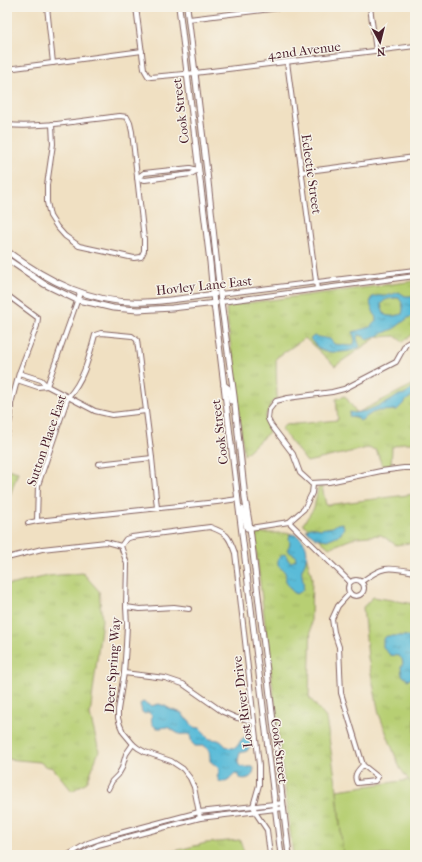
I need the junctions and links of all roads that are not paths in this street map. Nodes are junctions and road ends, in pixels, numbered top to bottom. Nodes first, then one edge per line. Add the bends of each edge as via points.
1 (47, 7) edge
2 (136, 7) edge
3 (179, 7) edge
4 (187, 7) edge
5 (287, 7) edge
6 (370, 7) edge
7 (188, 19) junction
8 (415, 46) edge
9 (142, 51) junction
10 (376, 51) junction
11 (287, 62) junction
12 (53, 63) junction
13 (7, 69) edge
14 (195, 73) junction
15 (187, 74) junction
16 (52, 124) junction
17 (7, 125) edge
18 (415, 157) edge
19 (198, 170) junction
20 (301, 172) junction
21 (137, 178) junction
22 (208, 190) junction
23 (7, 251) edge
24 (7, 259) edge
25 (415, 270) edge
26 (415, 276) edge
27 (360, 277) junction
28 (317, 283) junction
29 (340, 286) junction
30 (318, 289) junction
31 (80, 293) junction
32 (220, 294) junction
33 (213, 295) junction
34 (9, 297) edge
35 (77, 300) junction
36 (221, 302) junction
37 (7, 303) edge
38 (214, 303) junction
39 (415, 339) edge
40 (19, 373) junction
41 (17, 380) junction
42 (224, 385) junction
43 (47, 386) junction
44 (68, 397) junction
45 (9, 403) edge
46 (146, 411) junction
47 (7, 434) edge
48 (238, 437) junction
49 (152, 458) junction
50 (98, 464) dead end
51 (415, 468) edge
52 (311, 483) junction
53 (238, 499) junction
54 (157, 508) junction
55 (37, 521) junction
56 (289, 522) junction
57 (28, 523) dead end
58 (250, 528) junction
59 (121, 546) junction
60 (7, 558) edge
61 (415, 572) edge
62 (350, 582) junction
63 (361, 582) junction
64 (350, 593) junction
65 (126, 607) junction
66 (189, 609) dead end
67 (124, 673) junction
68 (254, 722) junction
69 (133, 744) junction
70 (363, 765) junction
71 (108, 789) dead end
72 (283, 805) junction
73 (253, 806) junction
74 (276, 806) junction
75 (255, 811) junction
76 (199, 812) junction
77 (200, 818) junction
78 (68, 855) edge
79 (80, 855) edge
80 (270, 855) edge
81 (282, 855) edge
82 (290, 855) edge

1 - 12 street
2 - 9 street
3 - 7 main road
3 - 15 main road, Cook Street
4 - 7 main road, Cook Street
5 - 7 street
6 - 10 street
7 - 14 main road, Cook Street
8 - 10 street, 42nd Avenue
9 - 12 street
9 - 15 street, 42nd Avenue via 144,69 148,76 155,78
10 - 11 street, 42nd Avenue
11 - 14 street, 42nd Avenue
11 - 20 street, Eclectic Street
12 - 13 street
14 - 15 street, 42nd Avenue
14 - 22 main road, Cook Street
15 - 19 main road, Cook Street
16 - 17 street
16 - 21 street via 127,117 132,132
16 - 21 street via 53,144 47,185 50,216 65,236 79,246 134,258 141,257 144,239
18 - 20 street
19 - 21 street via 191,174 145,180
19 - 22 main road
19 - 33 main road, Cook Street
20 - 28 street, Eclectic Street
22 - 32 main road, Cook Street
23 - 31 main road, Hovley Lane East via 54,282
24 - 35 main road, Hovley Lane East via 44,284
25 - 27 street, Hovley Lane East
26 - 29 street, Hovley Lane East
27 - 28 street, Hovley Lane East
27 - 29 street
28 - 30 street, Eclectic Street
28 - 32 street, Hovley Lane East
29 - 30 street, Hovley Lane East
30 - 36 street, Hovley Lane East
31 - 33 main road, Hovley Lane East via 105,300 144,302
31 - 35 street
32 - 33 main road, Hovley Lane East
32 - 36 main road, Cook Street
33 - 38 main road, Cook Street
34 - 37 street
34 - 40 street via 38,318
35 - 38 main road, Hovley Lane East via 113,308 138,310
35 - 43 street
36 - 38 main road, Hovley Lane East
36 - 48 main road, Cook Street
38 - 42 main road, Cook Street
39 - 52 street via 406,344 396,362 344,389 276,401 269,410 270,425 293,454 300,473
40 - 41 street
40 - 43 street via 41,380
41 - 43 street via 38,387
41 - 45 street
42 - 48 main road via 228,388
42 - 53 main road, Cook Street
43 - 44 street
44 - 46 street via 106,414
44 - 46 street, Sutton Place East via 76,389 83,375 95,335 101,333 132,336 138,340
44 - 55 street, Sutton Place East via 38,485
45 - 47 street via 11,415
46 - 49 street
48 - 58 main road, Cook Street
49 - 50 street
49 - 54 street
51 - 52 street
52 - 56 street via 312,493 304,509
53 - 54 street
53 - 58 main road via 247,528
53 - 74 main road, Cook Street
54 - 55 street
55 - 57 street
56 - 58 street
56 - 62 street
58 - 72 main road, Cook Street
59 - 60 street via 106,542 42,549
59 - 65 street, Deer Spring Way via 127,564
59 - 68 street, Lost River Drive via 132,537 210,527 228,536 235,553
61 - 63 street via 381,569
62 - 63 street
62 - 64 street
63 - 64 street via 361,593
64 - 70 street via 338,606 332,619 339,647 341,693
65 - 66 street
65 - 67 street, Deer Spring Way
67 - 68 street via 165,678 183,684 223,712
67 - 69 street, Deer Spring Way via 118,718 123,732
68 - 73 street, Lost River Drive via 259,785
69 - 71 street via 126,754 122,768
69 - 76 street, Deer Spring Way via 183,769 194,786
70 - 70 street via 356,775 357,784 375,781 378,777
72 - 74 street
72 - 82 main road, Cook Street
73 - 74 street
73 - 75 street
73 - 76 street
74 - 75 street
74 - 81 main road, Cook Street
75 - 77 street
75 - 80 street via 267,830
76 - 77 street, Deer Spring Way
76 - 78 street via 105,837 88,843
77 - 79 street via 98,845

